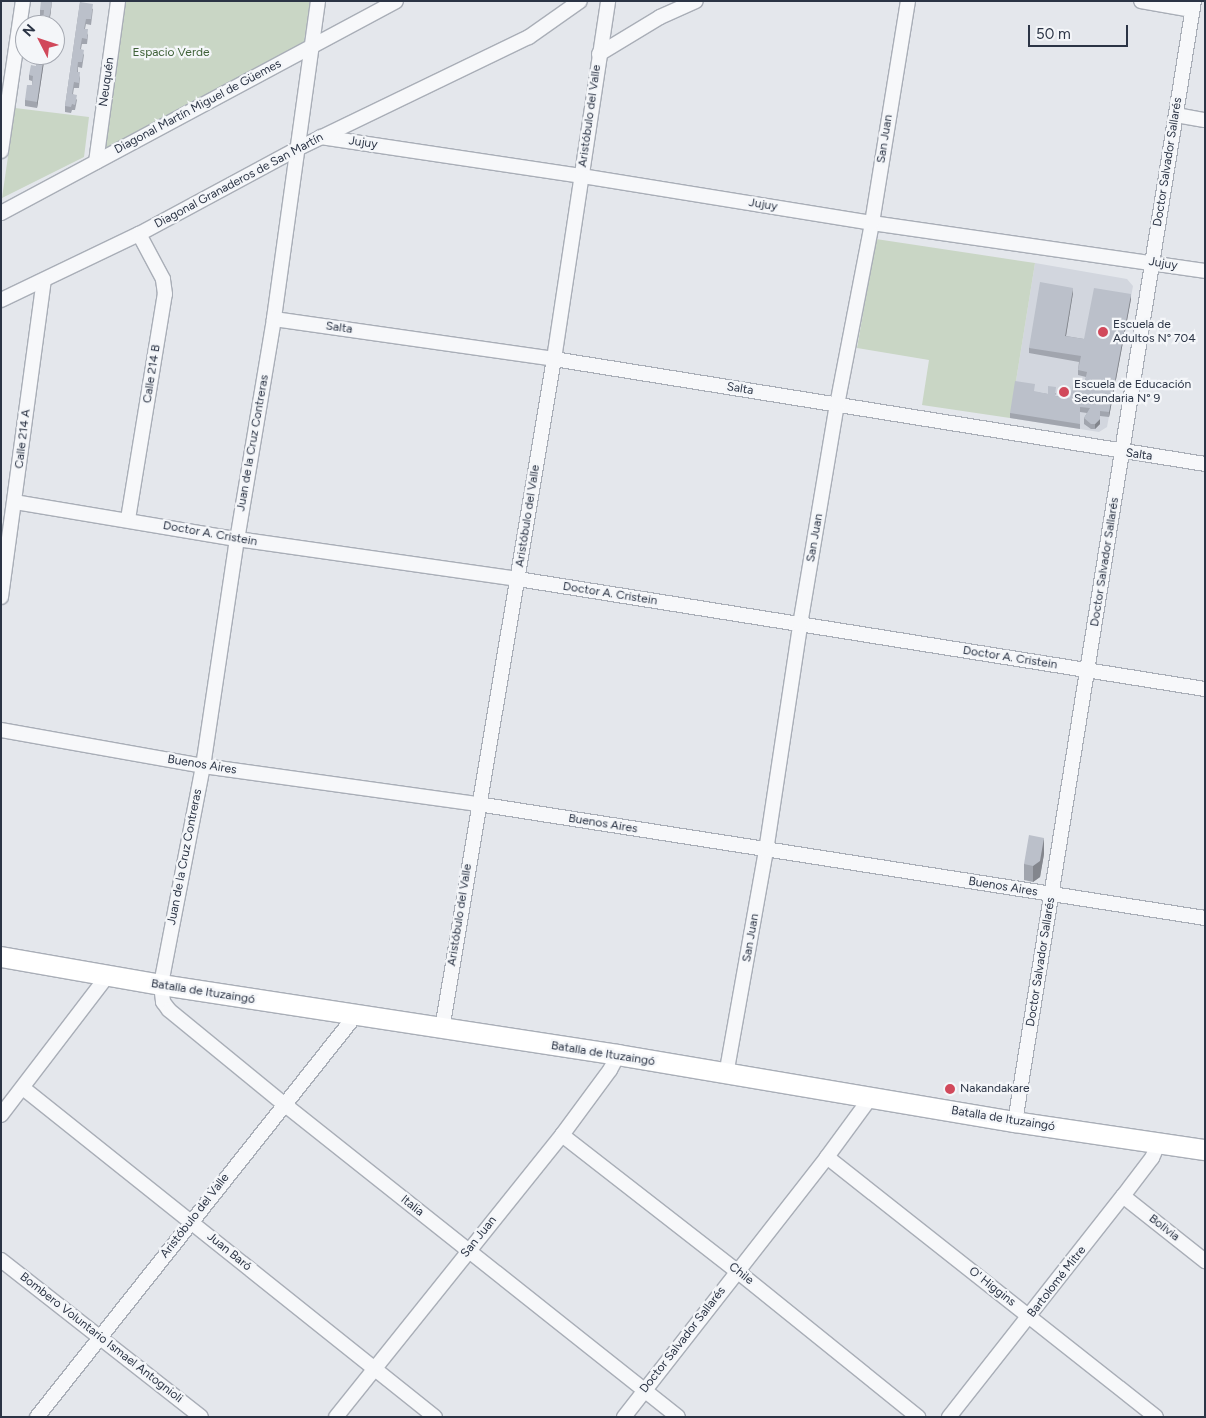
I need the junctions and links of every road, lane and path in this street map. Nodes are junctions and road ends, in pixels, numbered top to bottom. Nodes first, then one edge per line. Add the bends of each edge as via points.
1 (23, 1) edge
2 (118, 1) edge
3 (318, 1) edge
4 (396, 1) edge
5 (580, 1) edge
6 (608, 1) edge
7 (696, 1) edge
8 (908, 1) edge
9 (1141, 1) edge
10 (1193, 6) edge
11 (310, 46) junction
12 (599, 54) junction
13 (1176, 115) junction
14 (1205, 120) edge
15 (321, 137) junction
16 (299, 148) junction
17 (1, 151) edge
18 (96, 162) junction
19 (582, 176) junction
20 (1, 213) edge
21 (872, 223) junction
22 (139, 234) junction
23 (1153, 262) junction
24 (1205, 270) edge
25 (44, 280) junction
26 (1, 300) edge
27 (274, 319) junction
28 (554, 359) junction
29 (837, 405) junction
30 (1122, 452) junction
31 (1205, 464) edge
32 (15, 502) junction
33 (128, 519) junction
34 (236, 539) junction
35 (518, 579) junction
36 (1, 598) edge
37 (800, 625) junction
38 (1087, 671) junction
39 (1205, 689) edge
40 (1, 730) edge
41 (203, 766) junction
42 (478, 804) junction
43 (766, 851) junction
44 (1052, 895) junction
45 (1205, 918) edge
46 (1, 957) edge
47 (108, 975) junction
48 (161, 986) junction
49 (354, 1016) junction
50 (442, 1029) junction
51 (618, 1055) junction
52 (726, 1075) junction
53 (23, 1088) junction
54 (871, 1096) junction
55 (284, 1104) junction
56 (1, 1115) edge
57 (1015, 1122) junction
58 (562, 1136) junction
59 (1159, 1142) junction
60 (1205, 1150) edge
61 (827, 1157) junction
62 (1123, 1196) junction
63 (191, 1221) junction
64 (468, 1250) junction
65 (1, 1260) edge
66 (1205, 1261) edge
67 (737, 1271) junction
68 (1030, 1316) junction
69 (100, 1338) junction
70 (374, 1369) junction
71 (645, 1390) junction
72 (38, 1417) edge
73 (201, 1417) edge
74 (336, 1417) edge
75 (435, 1417) edge
76 (624, 1417) edge
77 (678, 1417) edge
78 (918, 1417) edge
79 (949, 1417) edge
80 (1156, 1417) edge

1 - 17 street
2 - 18 street, Neuquén
3 - 11 street, Juan de la Cruz Contreras
4 - 11 street, Diagonal Martín Miguel de Güemes
5 - 15 street, Diagonal Granaderos de San Martín via 529,37
6 - 12 street, Aristóbulo del Valle
7 - 12 street via 660,17
8 - 21 street, San Juan
9 - 10 street
10 - 13 street, Doctor Salvador Sallarés
11 - 16 street, Juan de la Cruz Contreras
11 - 18 street, Diagonal Martín Miguel de Güemes
12 - 19 street, Aristóbulo del Valle
13 - 14 street
13 - 23 street, Doctor Salvador Sallarés
15 - 16 street, Diagonal Granaderos de San Martín
15 - 19 street, Jujuy
16 - 22 street, Diagonal Granaderos de San Martín
16 - 27 street, Juan de la Cruz Contreras
18 - 20 street, Diagonal Martín Miguel de Güemes
19 - 21 street, Jujuy
19 - 28 street, Aristóbulo del Valle
21 - 23 street, Jujuy
21 - 29 street, San Juan
22 - 25 street, Diagonal Granaderos de San Martín
22 - 33 street, Calle 214 B via 163,279 165,294
23 - 24 street, Jujuy
23 - 30 street, Doctor Salvador Sallarés
25 - 26 street, Diagonal Granaderos de San Martín
25 - 32 street, Calle 214 A
27 - 28 street, Salta
27 - 34 street, Juan de la Cruz Contreras
28 - 29 street, Salta
28 - 35 street, Aristóbulo del Valle
29 - 30 street, Salta
29 - 37 street, San Juan
30 - 31 street, Salta
30 - 38 street, Doctor Salvador Sallarés
32 - 33 street, Doctor A. Cristein
32 - 36 street, Calle 214 A
33 - 34 street, Doctor A. Cristein
34 - 35 street, Doctor A. Cristein
34 - 41 street, Juan de la Cruz Contreras
35 - 37 street, Doctor A. Cristein
35 - 42 street, Aristóbulo del Valle
37 - 38 street, Doctor A. Cristein
37 - 43 street, San Juan
38 - 39 street, Doctor A. Cristein
38 - 44 street, Doctor Salvador Sallarés
40 - 41 street, Buenos Aires
41 - 42 street, Buenos Aires
41 - 48 street, Juan de la Cruz Contreras
42 - 43 street, Buenos Aires
42 - 50 street, Aristóbulo del Valle
43 - 44 street, Buenos Aires
43 - 52 street, San Juan
44 - 45 street, Buenos Aires
44 - 57 street, Doctor Salvador Sallarés
46 - 47 main road, Batalla de Ituzaingó
47 - 48 main road, Batalla de Ituzaingó
47 - 53 street
48 - 49 main road, Batalla de Ituzaingó
48 - 55 street, Italia via 163,1002 169,1010
49 - 50 main road, Batalla de Ituzaingó
49 - 55 street, Aristóbulo del Valle
50 - 51 main road, Batalla de Ituzaingó
51 - 52 main road, Batalla de Ituzaingó
51 - 58 street, San Juan
52 - 54 main road, Batalla de Ituzaingó
53 - 56 street
53 - 63 street, Juan Baró
54 - 57 main road, Batalla de Ituzaingó
54 - 61 street, Doctor Salvador Sallarés
55 - 63 street, Aristóbulo del Valle
55 - 64 street, Italia
57 - 59 main road, Batalla de Ituzaingó
58 - 64 street, San Juan
58 - 67 street, Chile
59 - 60 main road, Batalla de Ituzaingó
59 - 62 street, Bartolomé Mitre via 1152,1158
61 - 67 street, Doctor Salvador Sallarés
61 - 68 street, O' Higgins
62 - 66 street, Bolivia
62 - 68 street, Bartolomé Mitre
63 - 69 street, Aristóbulo del Valle
63 - 70 street, Juan Baró
64 - 70 street, San Juan
64 - 71 street, Italia
65 - 69 street, Bombero Voluntario Ismael Antognioli
67 - 71 street, Doctor Salvador Sallarés
67 - 78 street, Chile
68 - 79 street, Bartolomé Mitre
68 - 80 street, O' Higgins
69 - 72 street, Aristóbulo del Valle
69 - 73 street, Bombero Voluntario Ismael Antognioli
70 - 74 street, San Juan
70 - 75 street, Juan Baró
71 - 76 street, Doctor Salvador Sallarés
71 - 77 street, Italia

